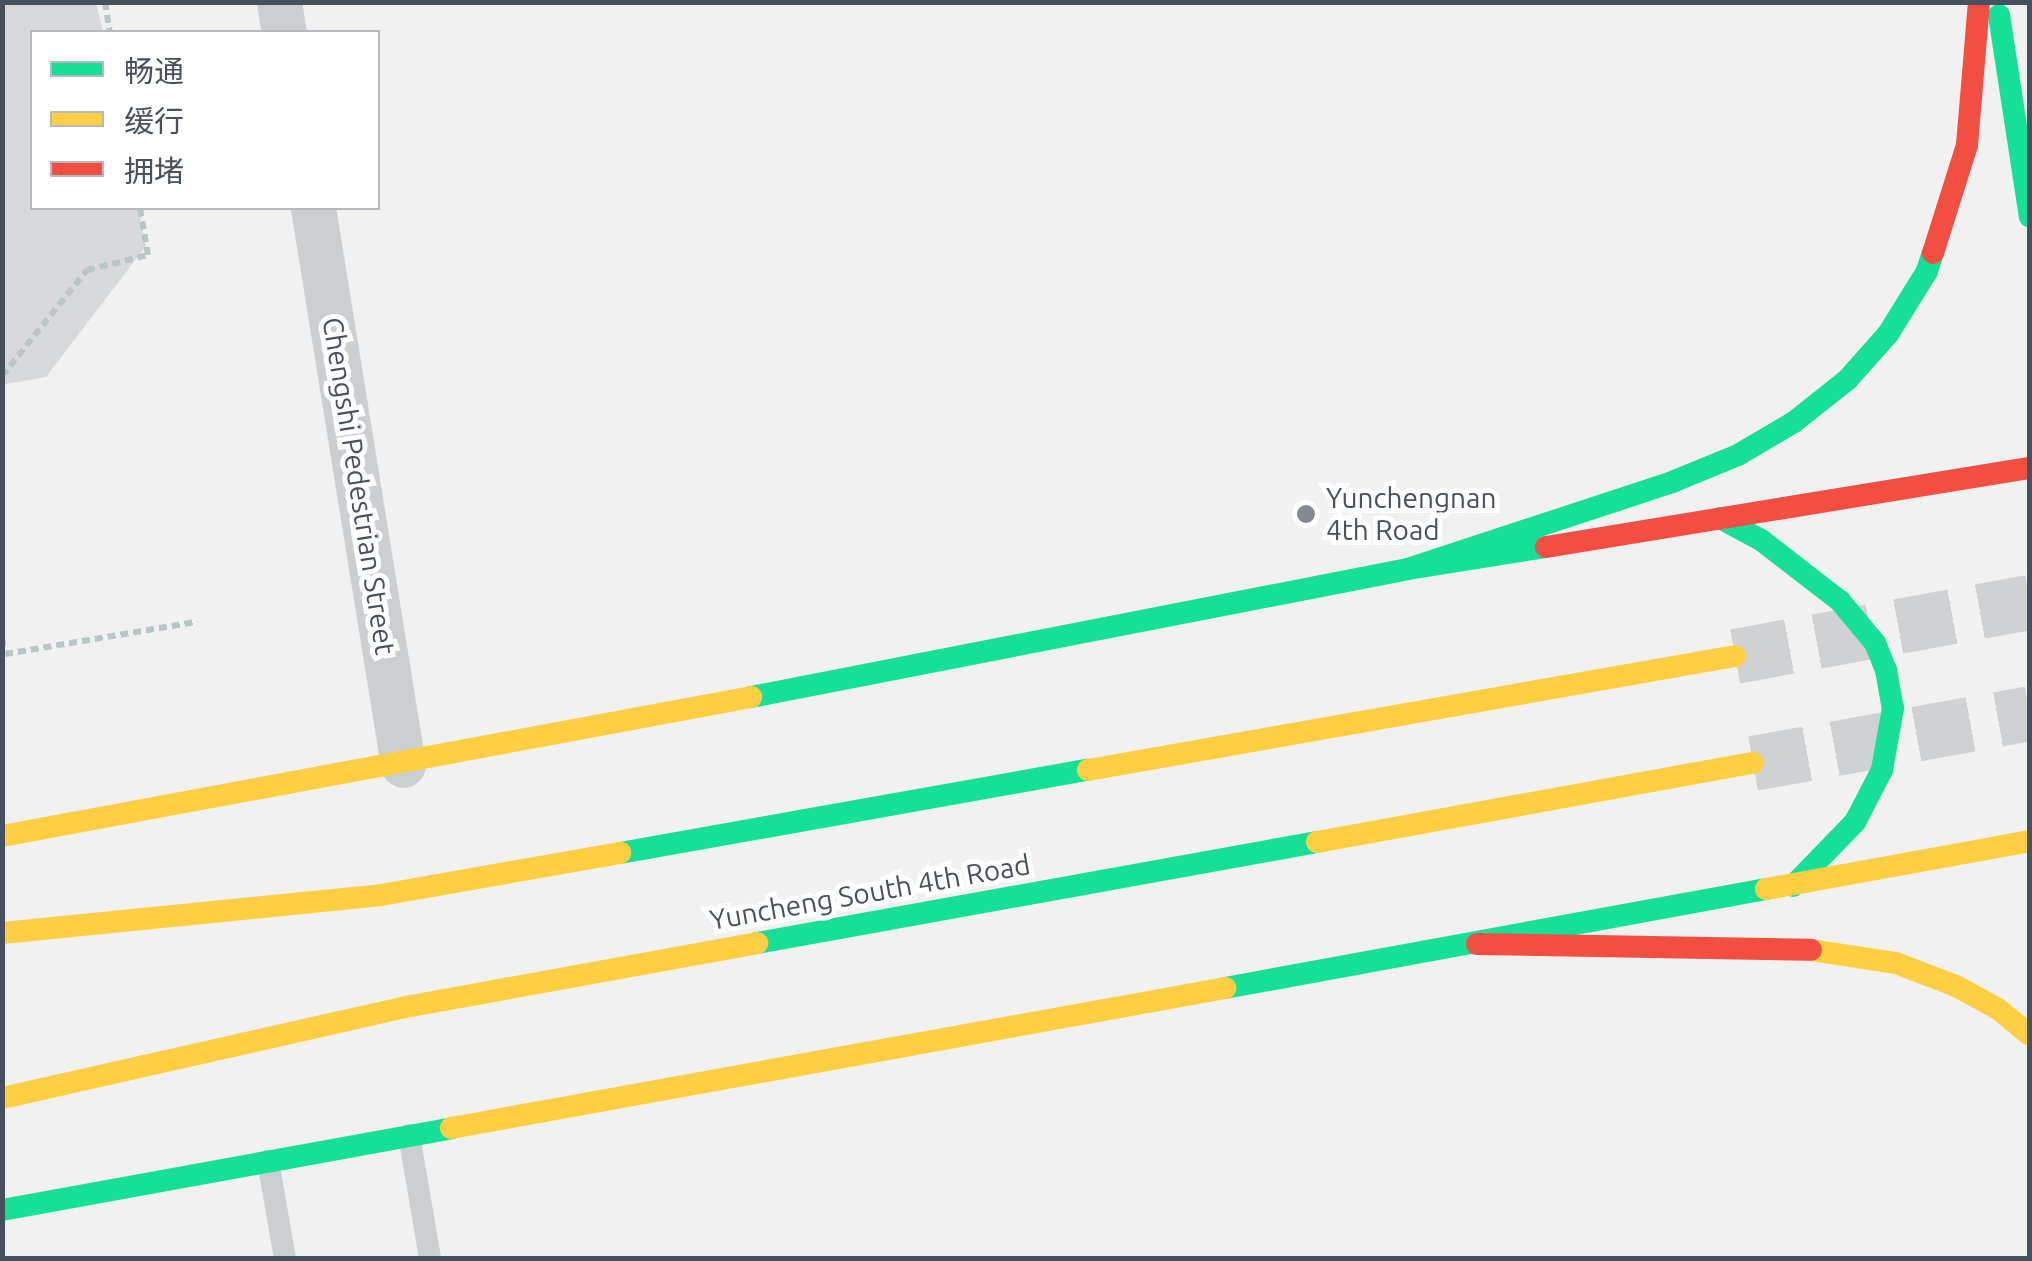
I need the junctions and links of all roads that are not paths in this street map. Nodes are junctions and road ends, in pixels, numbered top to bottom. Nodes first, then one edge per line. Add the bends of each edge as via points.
1 (279, 2) edge
2 (1979, 2) edge
3 (1997, 2) edge
4 (284, 30) edge
5 (313, 210) edge
6 (2030, 217) edge
7 (2030, 468) edge
8 (1720, 518) junction
9 (1408, 570) junction
10 (1735, 656) tunnel mouth
11 (1753, 763) tunnel mouth
12 (404, 764) junction
13 (2, 836) edge
14 (2030, 841) edge
15 (1793, 886) junction
16 (2, 933) edge
17 (1477, 944) junction
18 (2030, 1035) edge
19 (2, 1098) edge
20 (409, 1135) junction
21 (268, 1161) junction
22 (2, 1210) edge
23 (285, 1258) edge
24 (430, 1258) edge

1 - 4 street
2 - 9 street via 1967,145 1927,270 1888,334 1848,379 1738,455
3 - 6 street
5 - 12 street, Chengshi Pedestrian Street
7 - 8 street
8 - 9 street
8 - 15 street via 1761,540 1840,601 1876,644 1886,670 1893,708 1882,770 1855,822
9 - 12 street
10 - 16 street via 381,895
11 - 19 street, Yuncheng South 4th Road via 411,1006
12 - 13 street
14 - 15 street
15 - 17 street
17 - 18 street via 1816,950 1896,963 1956,986
17 - 20 street
20 - 21 street
20 - 24 lane
21 - 22 street
21 - 23 lane

